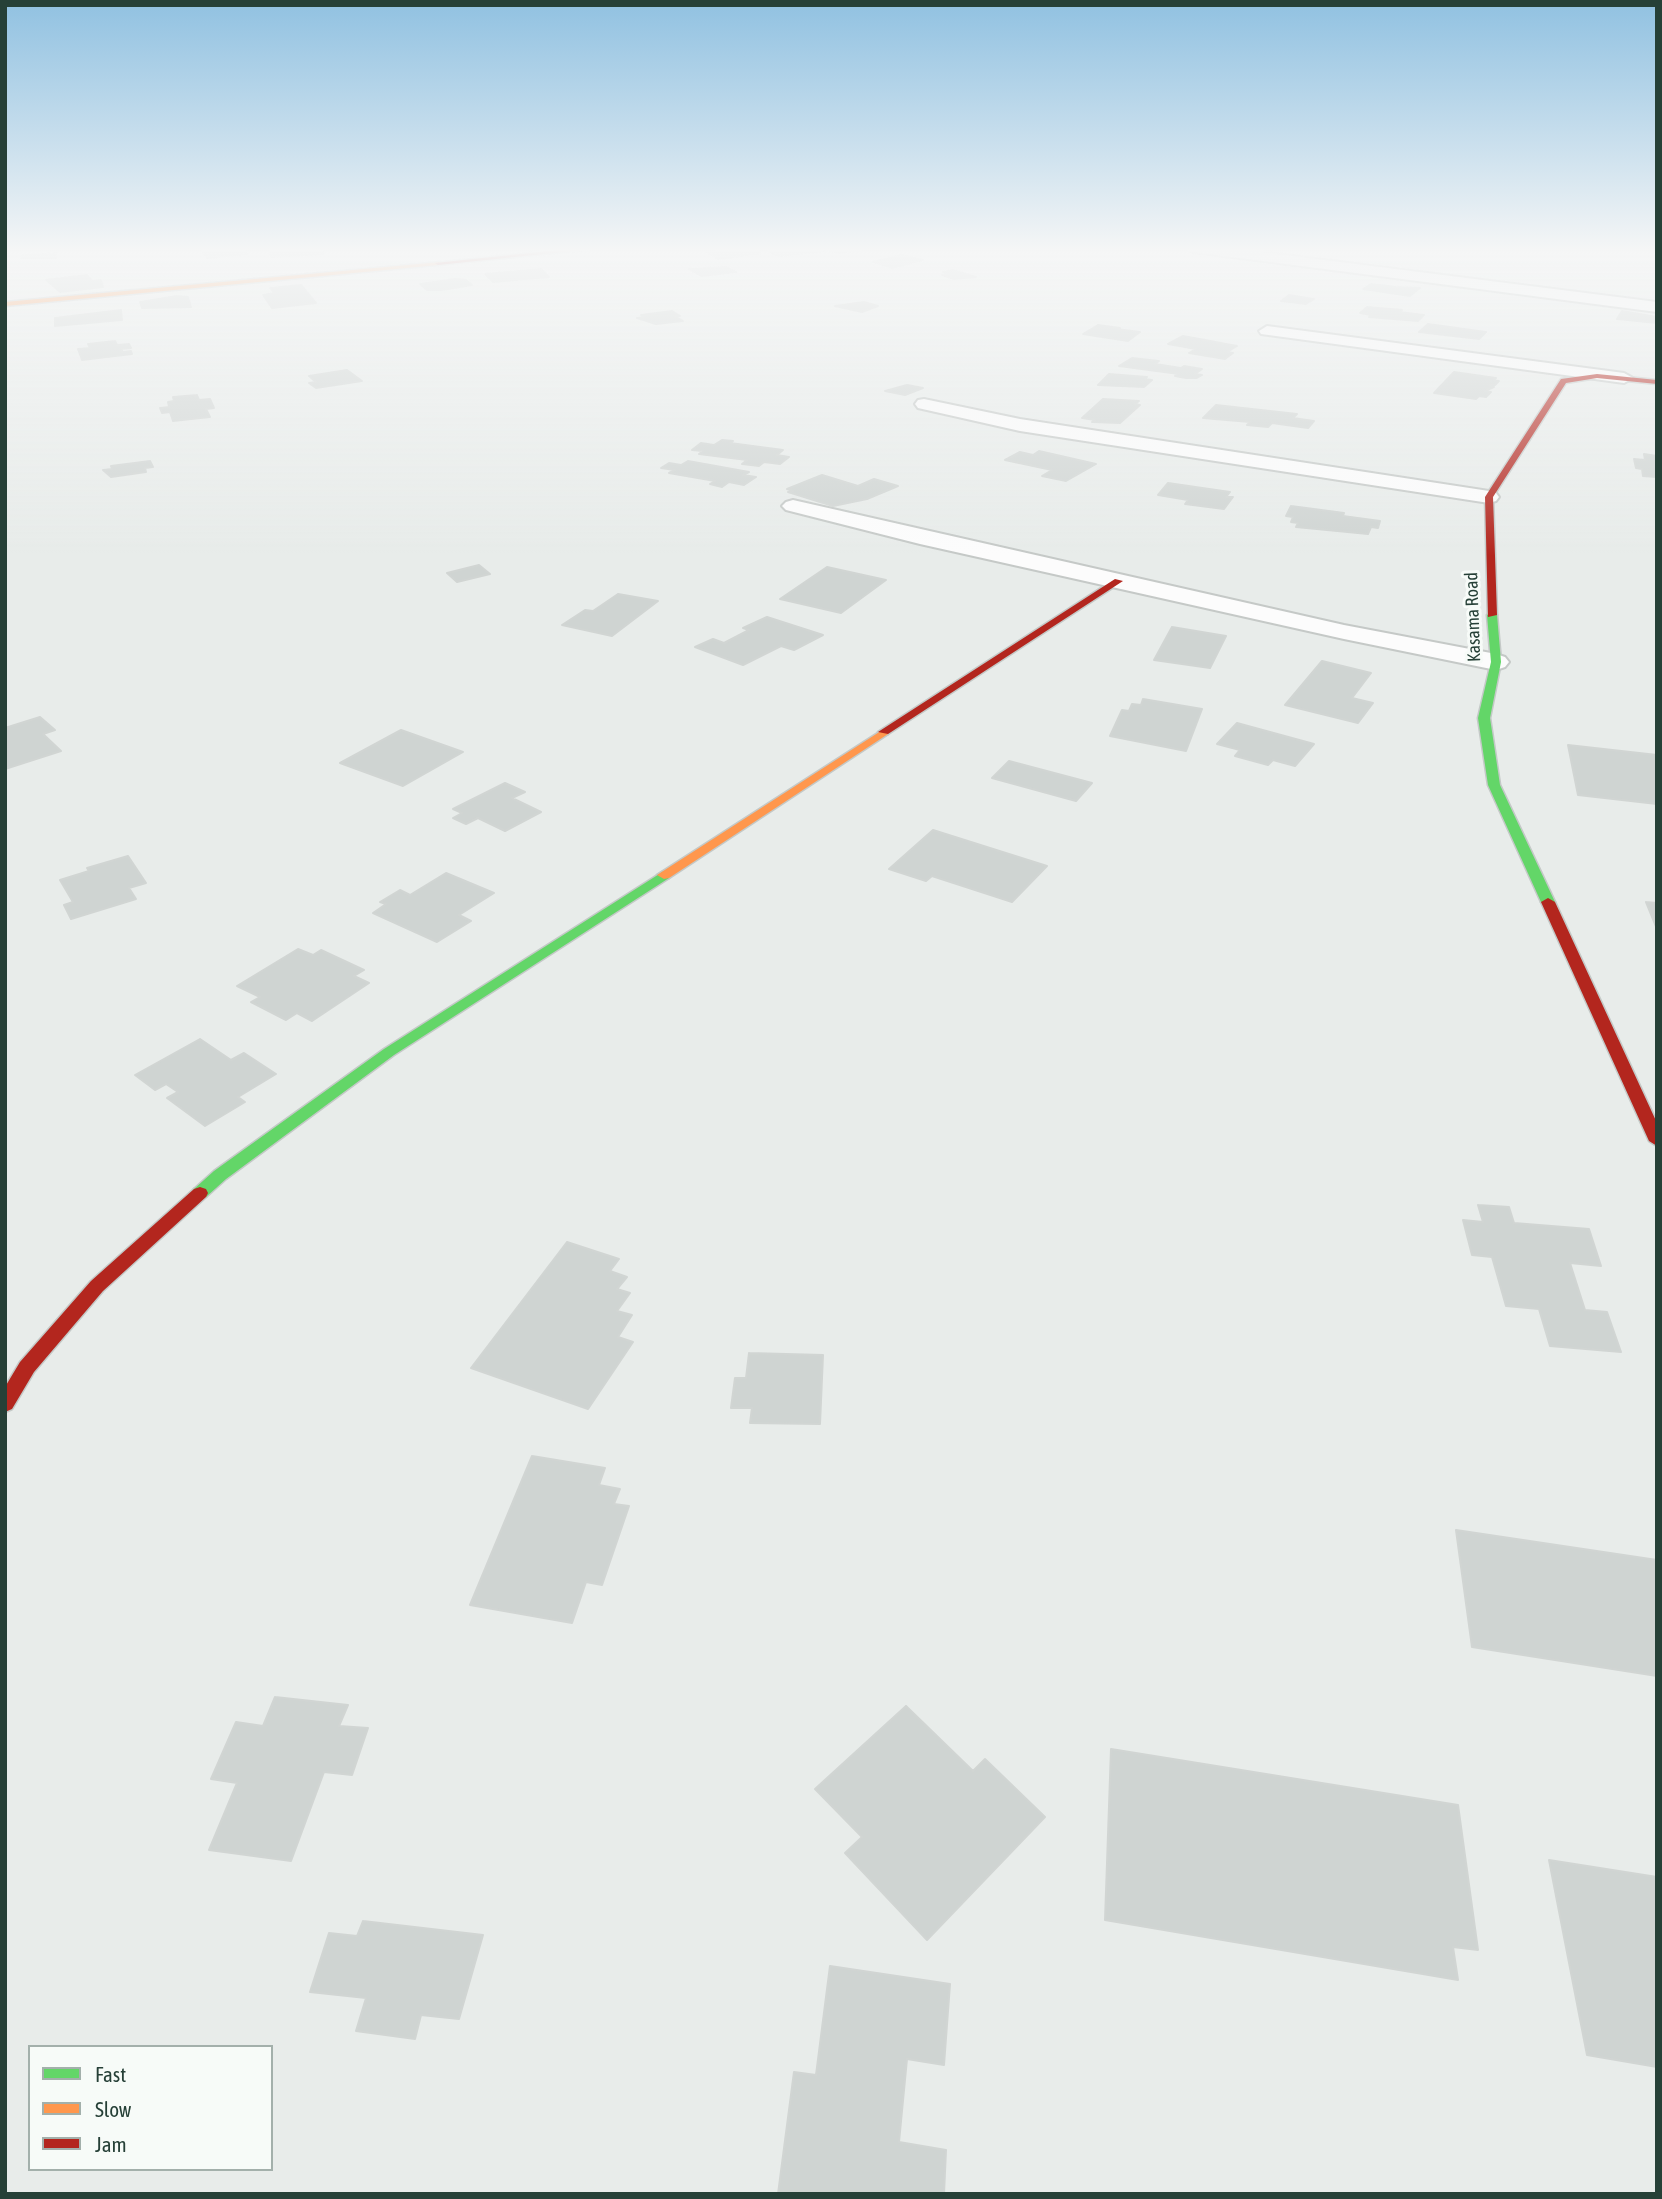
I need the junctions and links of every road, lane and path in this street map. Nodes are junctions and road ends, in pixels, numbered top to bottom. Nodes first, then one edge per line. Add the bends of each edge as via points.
1 (1416, 351) edge
2 (1624, 378) junction
3 (1657, 382) edge
4 (924, 404) dead end
5 (1489, 497) junction
6 (793, 506) dead end
7 (1118, 581) junction
8 (1496, 662) junction
9 (1657, 1141) edge
10 (5, 1404) edge

1 - 2 street
2 - 3 street
2 - 5 street via 1564,381
4 - 5 street via 1020,425
5 - 8 street, Kasama Road
6 - 7 street
7 - 8 street
7 - 10 street via 389,1052 219,1175 97,1286 27,1367
8 - 9 street, Kasama Road via 1484,718 1494,785

